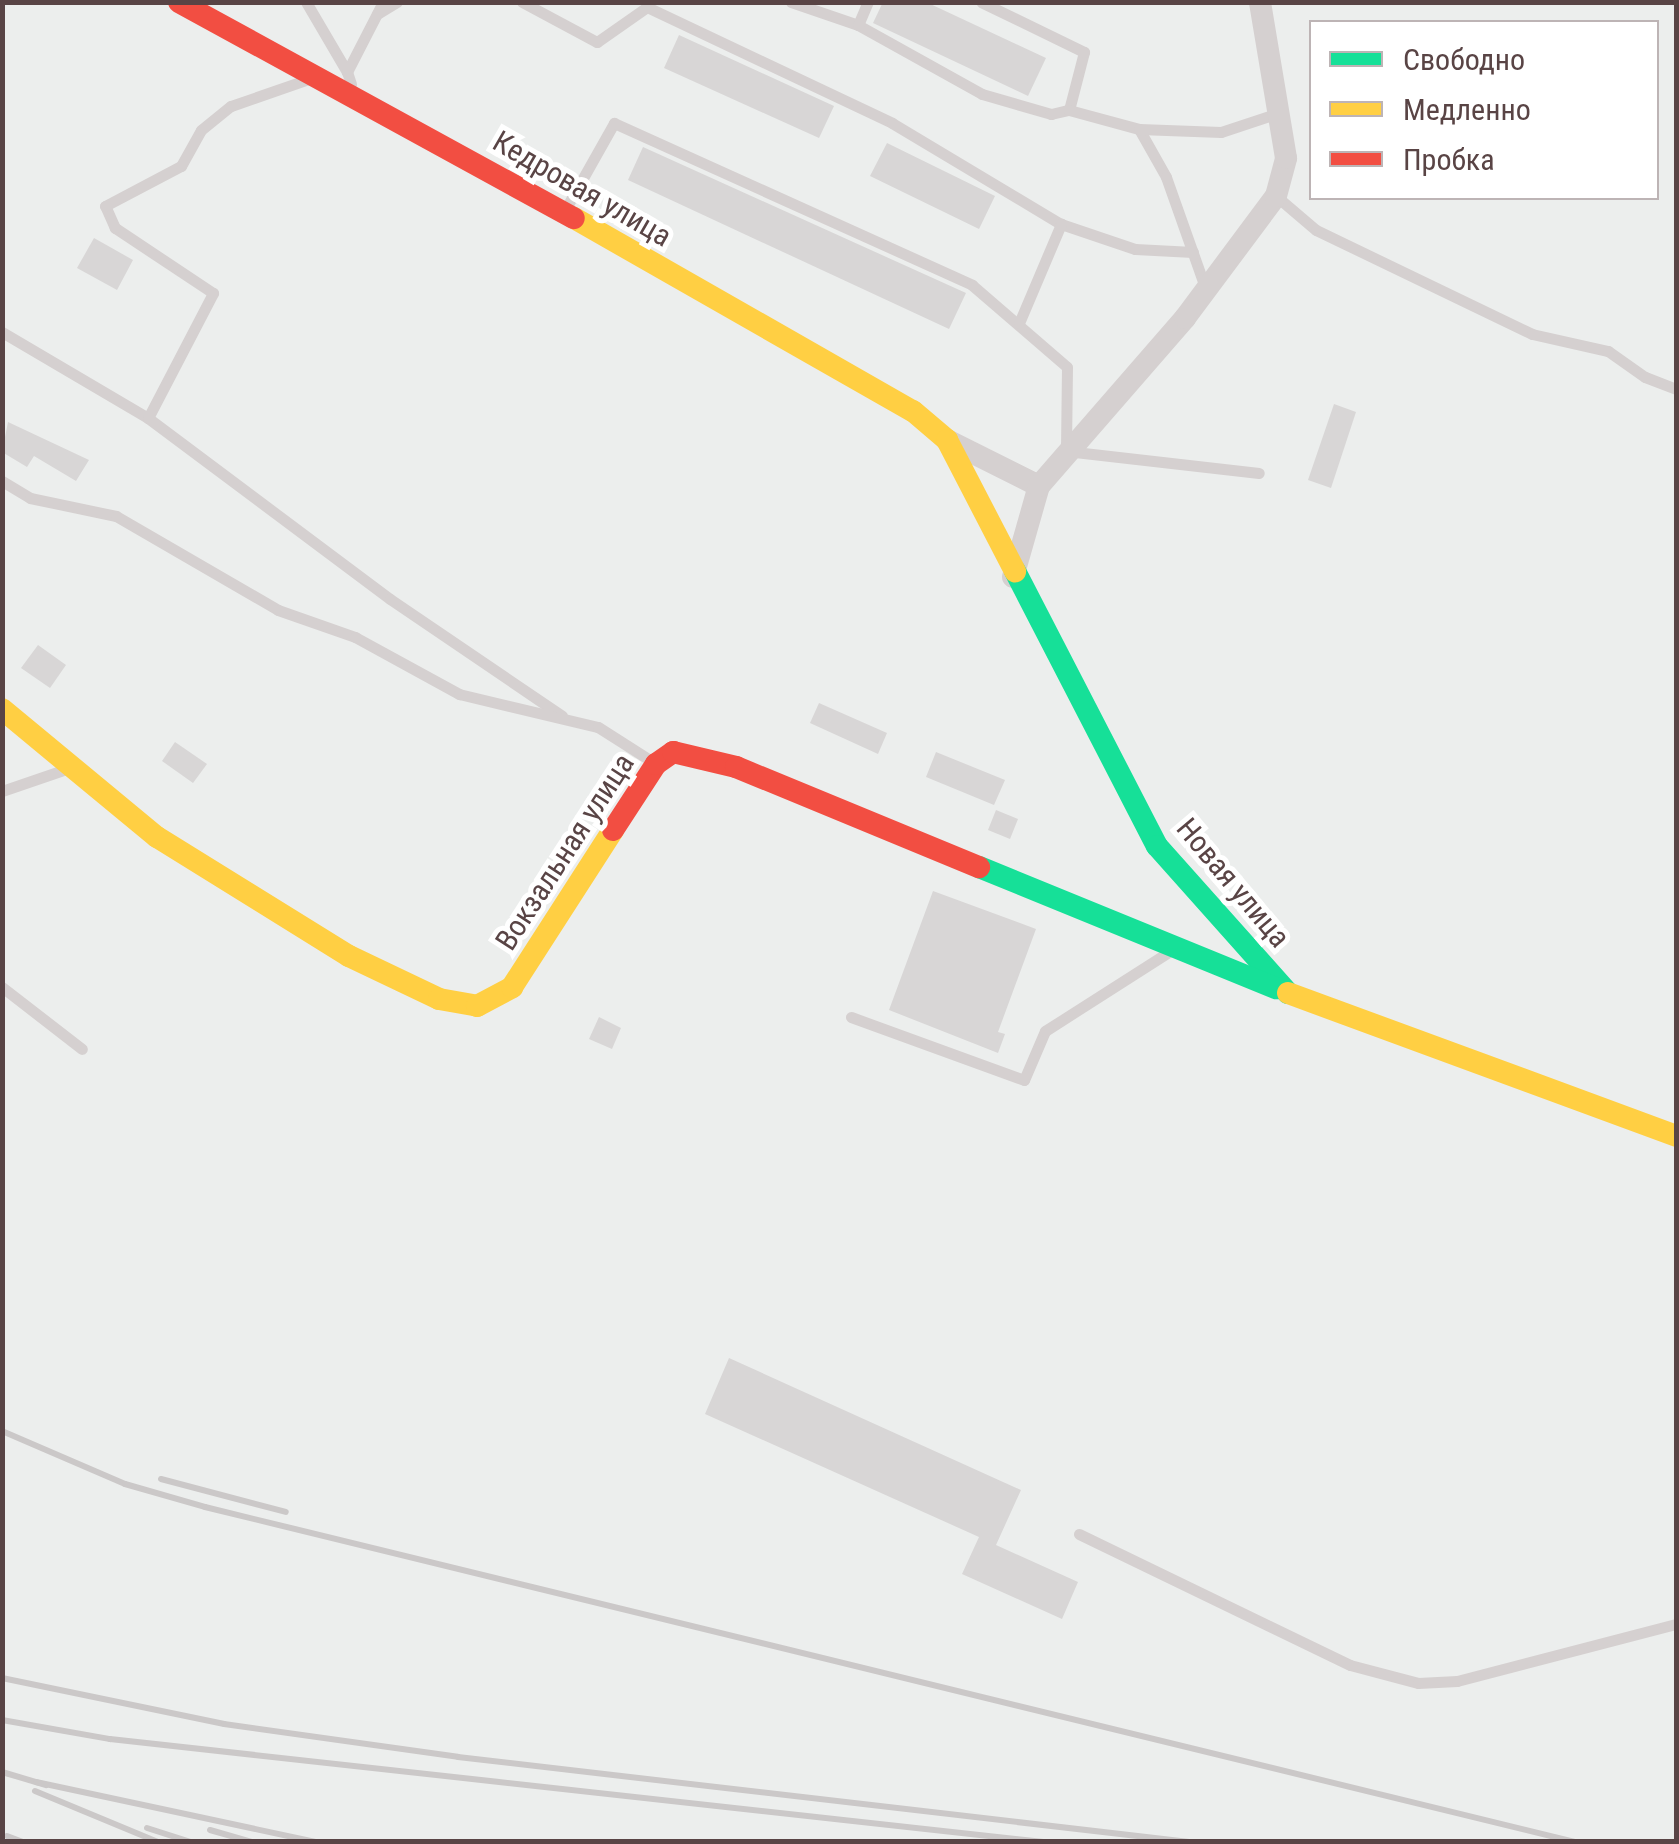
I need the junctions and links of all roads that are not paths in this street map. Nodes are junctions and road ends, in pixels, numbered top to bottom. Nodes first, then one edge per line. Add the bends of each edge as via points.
1 (178, 2) edge
2 (306, 2) edge
3 (397, 2) edge
4 (522, 2) edge
5 (791, 2) edge
6 (868, 2) edge
7 (981, 2) edge
8 (1260, 2) edge
9 (380, 8) edge
10 (858, 25) junction
11 (321, 74) junction
12 (351, 82) junction
13 (1069, 110) junction
14 (1278, 113) junction
15 (1140, 129) junction
16 (1276, 196) junction
17 (563, 214) junction
18 (1062, 224) junction
19 (1193, 252) junction
20 (1206, 290) junction
21 (1018, 323) junction
22 (2, 332) edge
23 (1676, 389) edge
24 (148, 418) junction
25 (947, 440) junction
26 (1066, 451) junction
27 (1260, 473) dead end
28 (2, 482) edge
29 (1039, 486) junction
30 (1014, 577) junction
31 (2, 710) edge
32 (570, 721) junction
33 (656, 764) junction
34 (72, 766) junction
35 (2, 792) edge
36 (1176, 943) junction
37 (2, 987) edge
38 (1289, 994) junction
39 (851, 1017) dead end
40 (82, 1049) dead end
41 (1676, 1136) edge
42 (1079, 1534) dead end
43 (1676, 1624) edge

1 - 11 street, Кедровая улица
2 - 12 lane
3 - 9 lane
4 - 18 lane via 597,42 647,7 892,123
5 - 10 lane
6 - 10 lane
7 - 13 lane via 1084,52
8 - 14 street
9 - 12 lane
10 - 13 lane via 982,94 1051,114
11 - 12 street, Кедровая улица
11 - 24 lane via 231,106 201,130 180,166 105,206 115,228 213,293
12 - 17 street, Кедровая улица
13 - 15 lane
14 - 15 lane via 1221,132
14 - 16 street via 1286,158
15 - 19 lane
16 - 20 street
16 - 23 lane via 1316,230 1532,334 1608,351 1644,377
17 - 21 lane via 614,123 972,285
17 - 25 street, Кедровая улица via 913,411
18 - 19 lane via 1135,248
18 - 21 lane
19 - 20 lane
20 - 26 street
21 - 26 lane via 1066,368
22 - 24 lane
24 - 32 lane via 390,599
25 - 29 street
25 - 30 street, Новая улица
26 - 27 lane
26 - 29 street
28 - 32 lane via 30,498 116,516 278,610 355,637 459,694
29 - 30 street
30 - 38 street, Новая улица via 1157,846
31 - 34 street, Вокзальная улица
32 - 33 lane via 598,727
33 - 34 street, Вокзальная улица via 512,988 477,1006 439,999 349,956 157,837
33 - 36 street, Вокзальная улица via 673,752 736,767
34 - 35 lane
36 - 38 street, Вокзальная улица
36 - 39 lane via 1164,960 1045,1030 1024,1080
37 - 40 lane
38 - 41 street, Новая улица
42 - 43 lane via 1350,1665 1418,1683 1457,1681

